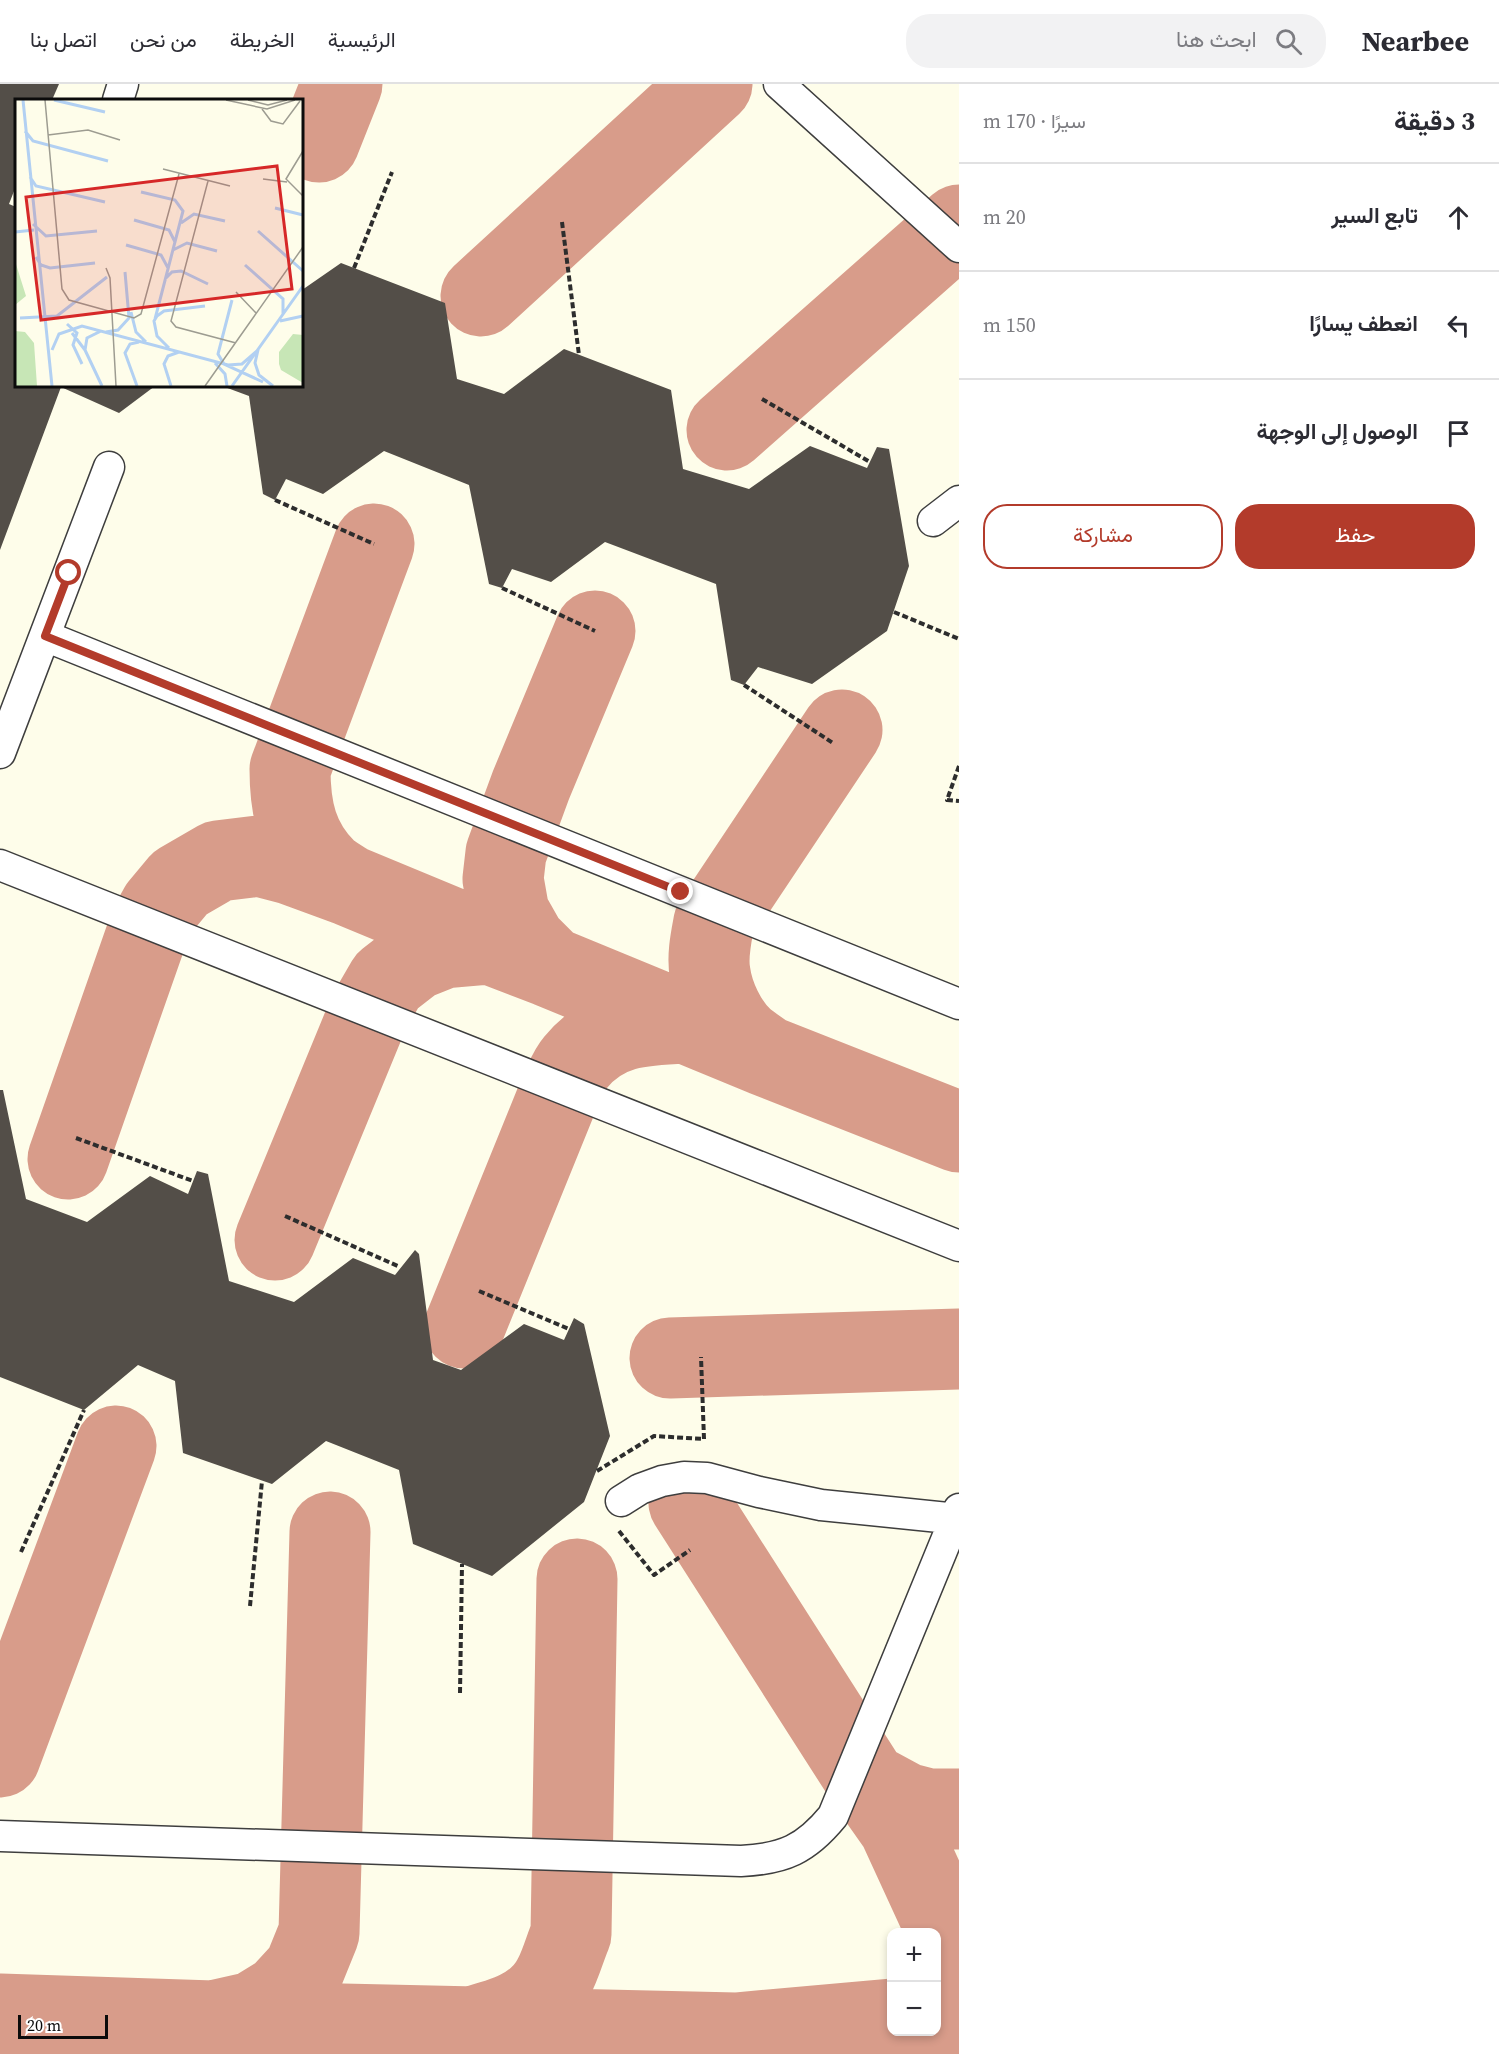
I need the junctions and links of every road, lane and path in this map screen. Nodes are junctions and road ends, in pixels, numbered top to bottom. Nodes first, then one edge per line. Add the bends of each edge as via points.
1 (123, 84) edge
2 (779, 84) edge
3 (118, 99) edge
4 (393, 172) dead end
5 (562, 222) dead end
6 (959, 248) edge
7 (354, 268) dead end
8 (579, 355) dead end
9 (762, 399) dead end
10 (870, 462) dead end
11 (109, 467) dead end
12 (275, 500) dead end
13 (959, 501) edge
14 (933, 521) dead end
15 (374, 544) dead end
16 (502, 588) dead end
17 (894, 612) dead end
18 (595, 631) dead end
19 (45, 636) junction
20 (959, 639) edge
21 (744, 685) dead end
22 (832, 743) dead end
23 (0, 753) edge
24 (959, 766) edge
25 (959, 801) edge
26 (0, 865) edge
27 (959, 1004) edge
28 (76, 1138) dead end
29 (193, 1182) dead end
30 (285, 1216) dead end
31 (959, 1246) edge
32 (400, 1268) dead end
33 (479, 1291) dead end
34 (569, 1329) dead end
35 (701, 1357) dead end
36 (84, 1410) dead end
37 (597, 1470) dead end
38 (262, 1481) dead end
39 (619, 1515) joint
40 (958, 1515) edge
41 (690, 1550) dead end
42 (21, 1552) dead end
43 (462, 1564) dead end
44 (250, 1606) dead end
45 (460, 1693) dead end
46 (0, 1836) edge

1 - 3 lane
2 - 6 lane
4 - 7 path
5 - 8 path
9 - 10 path
11 - 19 lane
12 - 15 path
13 - 14 lane
16 - 18 path
17 - 20 path
19 - 23 lane
19 - 27 lane
21 - 22 path
24 - 25 path via 947,800
26 - 31 lane
28 - 29 path
30 - 32 path
33 - 34 path
35 - 37 path via 704,1439 654,1436
36 - 42 path
38 - 44 path
39 - 40 lane via 640,1489 684,1478 707,1478 821,1505
39 - 41 path via 654,1575
40 - 46 lane via 833,1816 803,1846 783,1856 741,1861
43 - 45 path

